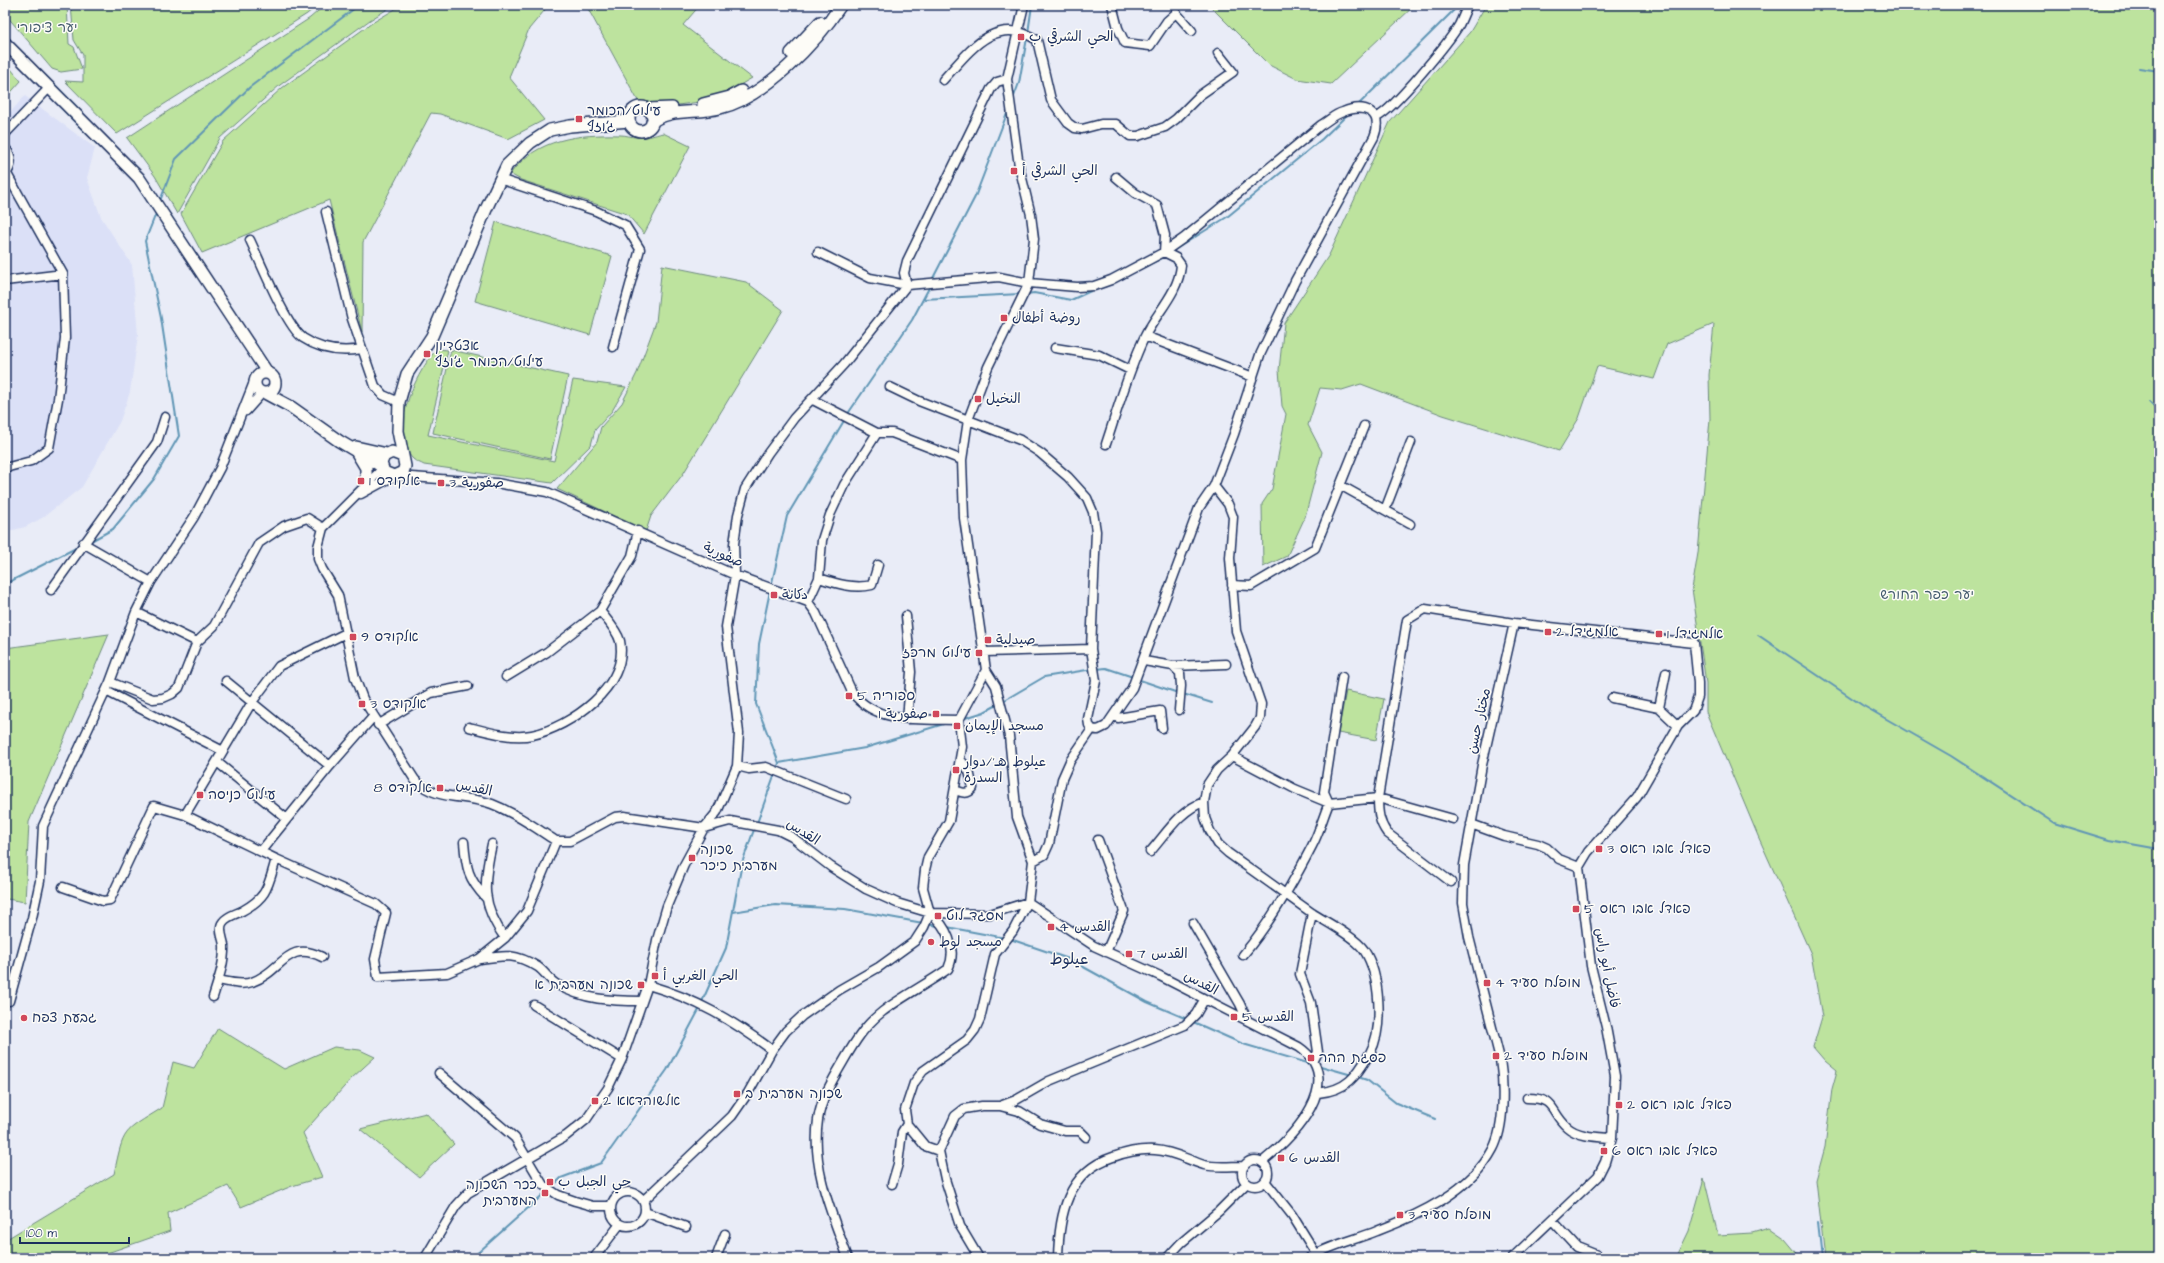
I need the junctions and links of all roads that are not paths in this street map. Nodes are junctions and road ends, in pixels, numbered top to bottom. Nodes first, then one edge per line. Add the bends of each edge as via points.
1 (832, 5) edge
2 (841, 5) edge
3 (1024, 5) edge
4 (1112, 5) edge
5 (1468, 5) edge
6 (1192, 31) dead end
7 (1019, 32) junction
8 (5, 43) edge
9 (1218, 53) dead end
10 (1008, 79) junction
11 (943, 80) dead end
12 (50, 87) junction
13 (647, 109) junction
14 (1377, 117) junction
15 (629, 121) junction
16 (652, 122) junction
17 (5, 134) edge
18 (5, 148) edge
19 (6, 174) edge
20 (1116, 177) dead end
21 (499, 179) junction
22 (326, 212) dead end
23 (250, 240) dead end
24 (818, 252) dead end
25 (1164, 252) junction
26 (63, 274) junction
27 (5, 281) edge
28 (1029, 283) junction
29 (907, 285) junction
30 (1145, 336) junction
31 (613, 347) dead end
32 (1055, 348) dead end
33 (362, 349) junction
34 (1130, 370) junction
35 (259, 377) junction
36 (1253, 377) junction
37 (275, 382) junction
38 (890, 387) dead end
39 (263, 393) junction
40 (813, 400) junction
41 (399, 402) junction
42 (291, 407) junction
43 (241, 416) junction
44 (165, 417) dead end
45 (968, 420) junction
46 (1364, 426) dead end
47 (398, 431) junction
48 (877, 433) junction
49 (339, 441) junction
50 (1411, 442) dead end
51 (1106, 444) dead end
52 (357, 453) junction
53 (388, 453) junction
54 (404, 459) junction
55 (962, 460) junction
56 (5, 468) edge
57 (382, 468) junction
58 (396, 476) junction
59 (420, 477) junction
60 (1340, 485) junction
61 (366, 486) junction
62 (1214, 486) junction
63 (354, 498) junction
64 (1385, 510) junction
65 (1410, 524) dead end
66 (323, 528) junction
67 (638, 531) junction
68 (84, 543) junction
69 (878, 565) dead end
70 (734, 575) junction
71 (820, 578) junction
72 (151, 582) junction
73 (1232, 585) junction
74 (51, 590) dead end
75 (808, 602) junction
76 (600, 611) junction
77 (136, 612) junction
78 (906, 616) dead end
79 (1514, 623) junction
80 (346, 633) junction
81 (197, 642) junction
82 (1090, 649) junction
83 (984, 652) junction
84 (1144, 661) junction
85 (1226, 664) dead end
86 (1173, 666) junction
87 (986, 670) junction
88 (1666, 673) dead end
89 (506, 677) dead end
90 (1342, 677) dead end
91 (110, 682) junction
92 (226, 682) dead end
93 (468, 686) dead end
94 (106, 691) junction
95 (1612, 698) dead end
96 (252, 702) junction
97 (1659, 708) junction
98 (1179, 710) dead end
99 (1114, 716) junction
100 (373, 717) junction
101 (907, 719) junction
102 (960, 720) junction
103 (378, 725) junction
104 (1678, 726) junction
105 (469, 727) dead end
106 (1162, 728) dead end
107 (1092, 729) junction
108 (223, 751) junction
109 (1232, 756) junction
110 (960, 759) junction
111 (217, 762) junction
112 (330, 766) junction
113 (737, 766) junction
114 (955, 790) junction
115 (1378, 798) junction
116 (846, 799) dead end
117 (1204, 802) junction
118 (1329, 803) junction
119 (185, 815) junction
120 (287, 819) junction
121 (1452, 819) dead end
122 (1470, 824) junction
123 (704, 828) junction
124 (1098, 840) dead end
125 (556, 841) junction
126 (464, 842) dead end
127 (492, 844) dead end
128 (261, 851) junction
129 (1150, 852) dead end
130 (276, 859) junction
131 (1033, 861) junction
132 (1579, 867) junction
133 (1451, 882) dead end
134 (63, 887) dead end
135 (1285, 893) junction
136 (486, 898) junction
137 (1028, 902) junction
138 (930, 913) junction
139 (1312, 913) junction
140 (1193, 923) dead end
141 (505, 938) junction
142 (1106, 952) junction
143 (1243, 955) dead end
144 (322, 957) dead end
145 (479, 959) junction
146 (218, 980) junction
147 (648, 985) junction
148 (214, 997) dead end
149 (1204, 1000) junction
150 (9, 1001) dead end
151 (642, 1001) junction
152 (534, 1005) dead end
153 (1247, 1020) junction
154 (772, 1050) junction
155 (622, 1060) junction
156 (1314, 1060) junction
157 (440, 1073) dead end
158 (1318, 1093) junction
159 (1527, 1098) dead end
160 (1000, 1106) junction
161 (907, 1124) junction
162 (1086, 1137) dead end
163 (1612, 1138) junction
164 (939, 1151) junction
165 (528, 1157) junction
166 (1262, 1162) junction
167 (1244, 1166) junction
168 (1265, 1181) junction
169 (1247, 1183) junction
170 (892, 1184) dead end
171 (643, 1201) junction
172 (611, 1206) junction
173 (645, 1212) junction
174 (1552, 1221) junction
175 (620, 1224) junction
176 (686, 1227) dead end
177 (725, 1234) dead end
178 (1597, 1255) dead end
179 (1315, 1256) edge
180 (425, 1258) edge
181 (594, 1258) edge
182 (716, 1258) edge
183 (848, 1258) edge
184 (979, 1258) edge
185 (1058, 1258) edge
186 (1167, 1258) edge
187 (1512, 1258) edge

1 - 13 street via 816,28 794,50 773,69 740,92 697,106
2 - 16 street via 819,35 798,57 749,95 720,108 668,114
3 - 7 street
4 - 6 street via 1125,43 1150,46 1167,21 1176,13
5 - 14 street via 1459,26 1413,83
7 - 9 street via 1038,40 1051,100 1068,123 1082,129 1101,124 1116,124 1130,136 1165,127 1200,95 1233,72
7 - 10 street
7 - 11 street via 1006,30 986,38
8 - 12 street
10 - 28 street via 1019,166 1034,239
10 - 29 street via 997,82 991,89 907,261 904,273
12 - 17 street
12 - 35 street via 140,178 240,333
13 - 15 street via 634,109
13 - 16 street via 652,115
14 - 25 street via 1362,110 1341,112
14 - 36 street via 1378,128 1374,137 1295,281 1260,355
15 - 16 street via 633,128 641,131 647,129
15 - 21 street via 550,130 530,143 507,165
18 - 19 street via 11,162
19 - 26 street
20 - 25 street via 1135,193 1157,205 1165,235
21 - 31 street via 596,211 625,225 640,250
21 - 41 street via 432,336 407,374
22 - 33 street via 352,319
23 - 33 street via 285,314 302,337 324,348 344,352
24 - 29 street via 870,278
25 - 28 street via 1111,280 1094,286
25 - 30 street via 1176,258 1181,265 1181,274
26 - 27 street
26 - 56 street via 65,338 49,448 31,461
28 - 29 street via 1000,277
28 - 45 street via 988,367
29 - 40 street
30 - 34 street
30 - 36 street
32 - 34 street via 1099,355
33 - 41 street via 375,386 382,395
34 - 51 street
35 - 37 street via 273,376
35 - 39 street via 256,389
35 - 43 street
36 - 62 street
37 - 39 street via 271,391
37 - 42 street
38 - 45 street
39 - 42 street
39 - 43 street
40 - 48 street
40 - 70 street via 794,418 745,489 735,536
41 - 47 street
42 - 49 street
43 - 72 street via 220,468 194,517
44 - 68 street via 157,442
45 - 55 street
45 - 82 street via 1020,440 1068,476 1087,498 1093,512 1096,531
46 - 60 street
47 - 53 street
47 - 54 street
48 - 55 street via 892,433
48 - 71 street via 844,485 830,515 822,540
49 - 52 street
49 - 53 street
50 - 64 street
52 - 57 street
52 - 61 street via 366,468
53 - 54 street via 395,452
53 - 57 street via 382,459
54 - 58 street via 403,472
54 - 59 street
55 - 83 street via 964,518
57 - 58 street via 387,474
57 - 61 street
58 - 59 street, صفورية
58 - 63 street
59 - 67 street, صفورية via 496,483 547,492
60 - 64 street
60 - 73 street via 1315,548 1251,586
61 - 63 street
62 - 73 street via 1228,504 1233,517 1230,558
62 - 84 street via 1200,508 1157,619
63 - 66 street
64 - 65 street
66 - 80 street, القدس via 318,559 338,595
66 - 81 street via 307,518 284,526 260,543 214,626
67 - 70 street, صفورية
67 - 76 street via 632,556
68 - 72 street
68 - 74 street
69 - 71 street via 872,585 864,587 846,586
70 - 75 street, صفورية
70 - 113 street via 726,627 739,733
71 - 75 street
72 - 77 street
73 - 109 street via 1236,631 1261,704 1260,718 1255,727
75 - 101 street via 816,613 852,692 860,703 890,716
76 - 89 street via 547,652
76 - 105 street via 620,640 621,653 616,676 588,706 552,730 530,735 497,734
77 - 81 street
77 - 91 street
78 - 101 street via 911,672
79 - 104 street via 1694,643 1698,697 1693,711
79 - 115 street via 1426,610 1407,620
79 - 122 street, مختار حسن
80 - 96 street via 279,666
80 - 100 street, القدس via 355,678
81 - 91 street via 179,688 172,694 153,699
82 - 83 street
82 - 107 street via 1096,681 1088,719
83 - 87 street
84 - 86 street
84 - 99 street via 1132,688
85 - 86 street
86 - 98 street via 1180,673
87 - 102 street
87 - 131 street via 996,686 1009,736 1017,817
88 - 97 street
90 - 118 street via 1324,792
91 - 94 street
92 - 96 street
93 - 103 street via 431,693
94 - 108 street
94 - 150 street via 43,826 40,881
95 - 97 street
96 - 108 street
96 - 112 street
97 - 104 street
99 - 106 street via 1118,718 1160,711
99 - 107 street via 1106,726 1098,730
100 - 103 street, القدس
100 - 112 street
101 - 102 street
102 - 110 street
103 - 125 street, القدس via 414,780 424,788 437,794 490,804 512,814
104 - 132 street via 1637,797 1588,852
107 - 131 street via 1070,761 1062,779 1049,844 1044,855
108 - 111 street
109 - 117 street via 1211,778
109 - 118 street via 1295,789
110 - 114 street
110 - 114 street via 969,771 973,788 964,794
111 - 119 street
111 - 120 street
112 - 120 street
113 - 116 street via 749,769 766,767
113 - 123 street via 717,812
114 - 138 street via 949,821 928,857 925,870 923,888
115 - 118 street
115 - 121 street
115 - 133 street via 1381,824 1387,833
117 - 129 street via 1192,806 1183,813
117 - 135 street via 1205,818 1218,844 1228,854
118 - 135 street via 1313,845
119 - 128 street
119 - 134 street via 154,806 110,900 103,901
120 - 128 street
122 - 132 street via 1538,844 1560,859
122 - 179 street, مختار حسن via 1464,865 1463,903 1503,1079 1500,1124 1494,1148 1481,1168 1466,1184 1420,1213
123 - 125 street, القدس via 619,816 606,820 570,841
123 - 138 street, القدس via 730,822 778,830 866,889 897,903
123 - 147 street via 684,865 667,906
124 - 142 street via 1124,911
125 - 141 street via 527,911
126 - 136 street via 468,876
127 - 136 street via 485,885
128 - 130 street
130 - 145 street via 376,904 386,912 375,959 378,977 447,973
130 - 146 street via 262,898 223,923 221,928 224,946
131 - 137 street
132 - 163 street, فاضل أبو راس via 1591,966 1615,1076
135 - 139 street
135 - 143 street
136 - 141 street via 493,922
137 - 138 street, القدس via 990,914
137 - 142 street, القدس
137 - 161 street via 1012,932 995,954 980,1019 975,1030 967,1040 923,1071 914,1083 905,1110
138 - 154 street via 915,941 802,1016 786,1031
138 - 183 street via 940,921 952,948 953,960 948,968 868,1024 833,1079 824,1097 818,1120 822,1187
139 - 156 street via 1300,974 1311,1004 1318,1052
139 - 158 street via 1340,930 1363,949 1372,966 1377,992 1378,1021 1373,1047 1360,1070 1348,1082 1333,1091
140 - 153 street
141 - 145 street
142 - 149 street, القدس via 1160,976
144 - 146 street via 301,950 289,956 265,977 250,983
145 - 151 street via 509,954 538,968 556,984 583,996 605,1001
146 - 148 street
147 - 151 street
147 - 154 street via 668,990 711,1009
149 - 153 street, القدس
149 - 160 street via 1196,1014 1185,1025 1049,1080 1016,1100
151 - 155 street
152 - 155 street
153 - 156 street, القدس via 1299,1047
154 - 171 street via 732,1116
155 - 165 street via 608,1088 586,1120 566,1136
156 - 158 street via 1318,1071
157 - 165 street via 516,1138
158 - 166 street via 1301,1123 1282,1146
159 - 163 street via 1547,1101 1567,1127 1578,1133
160 - 162 street via 1019,1111 1040,1124 1065,1131 1080,1131
160 - 164 street via 964,1109 955,1116
161 - 164 street via 925,1146
161 - 170 street via 902,1132 898,1164
163 - 174 street, فاضل أبو راس via 1598,1176
164 - 184 street via 960,1226
165 - 172 street via 543,1185 558,1195 593,1206
165 - 180 street via 468,1193 456,1206
166 - 167 street via 1252,1160
166 - 168 street via 1268,1173
167 - 169 street via 1242,1175
167 - 185 street via 1205,1165 1155,1150 1129,1151 1106,1159 1087,1170 1074,1185 1064,1208 1058,1237
168 - 169 street via 1257,1186
168 - 179 street via 1292,1215
169 - 186 street
171 - 172 street via 635,1194 625,1192 616,1197
171 - 173 street
172 - 175 street via 613,1217
173 - 175 street via 636,1224
173 - 176 street
174 - 178 street via 1577,1247
174 - 187 street, فاضل أبو راس
175 - 181 street
177 - 182 street

